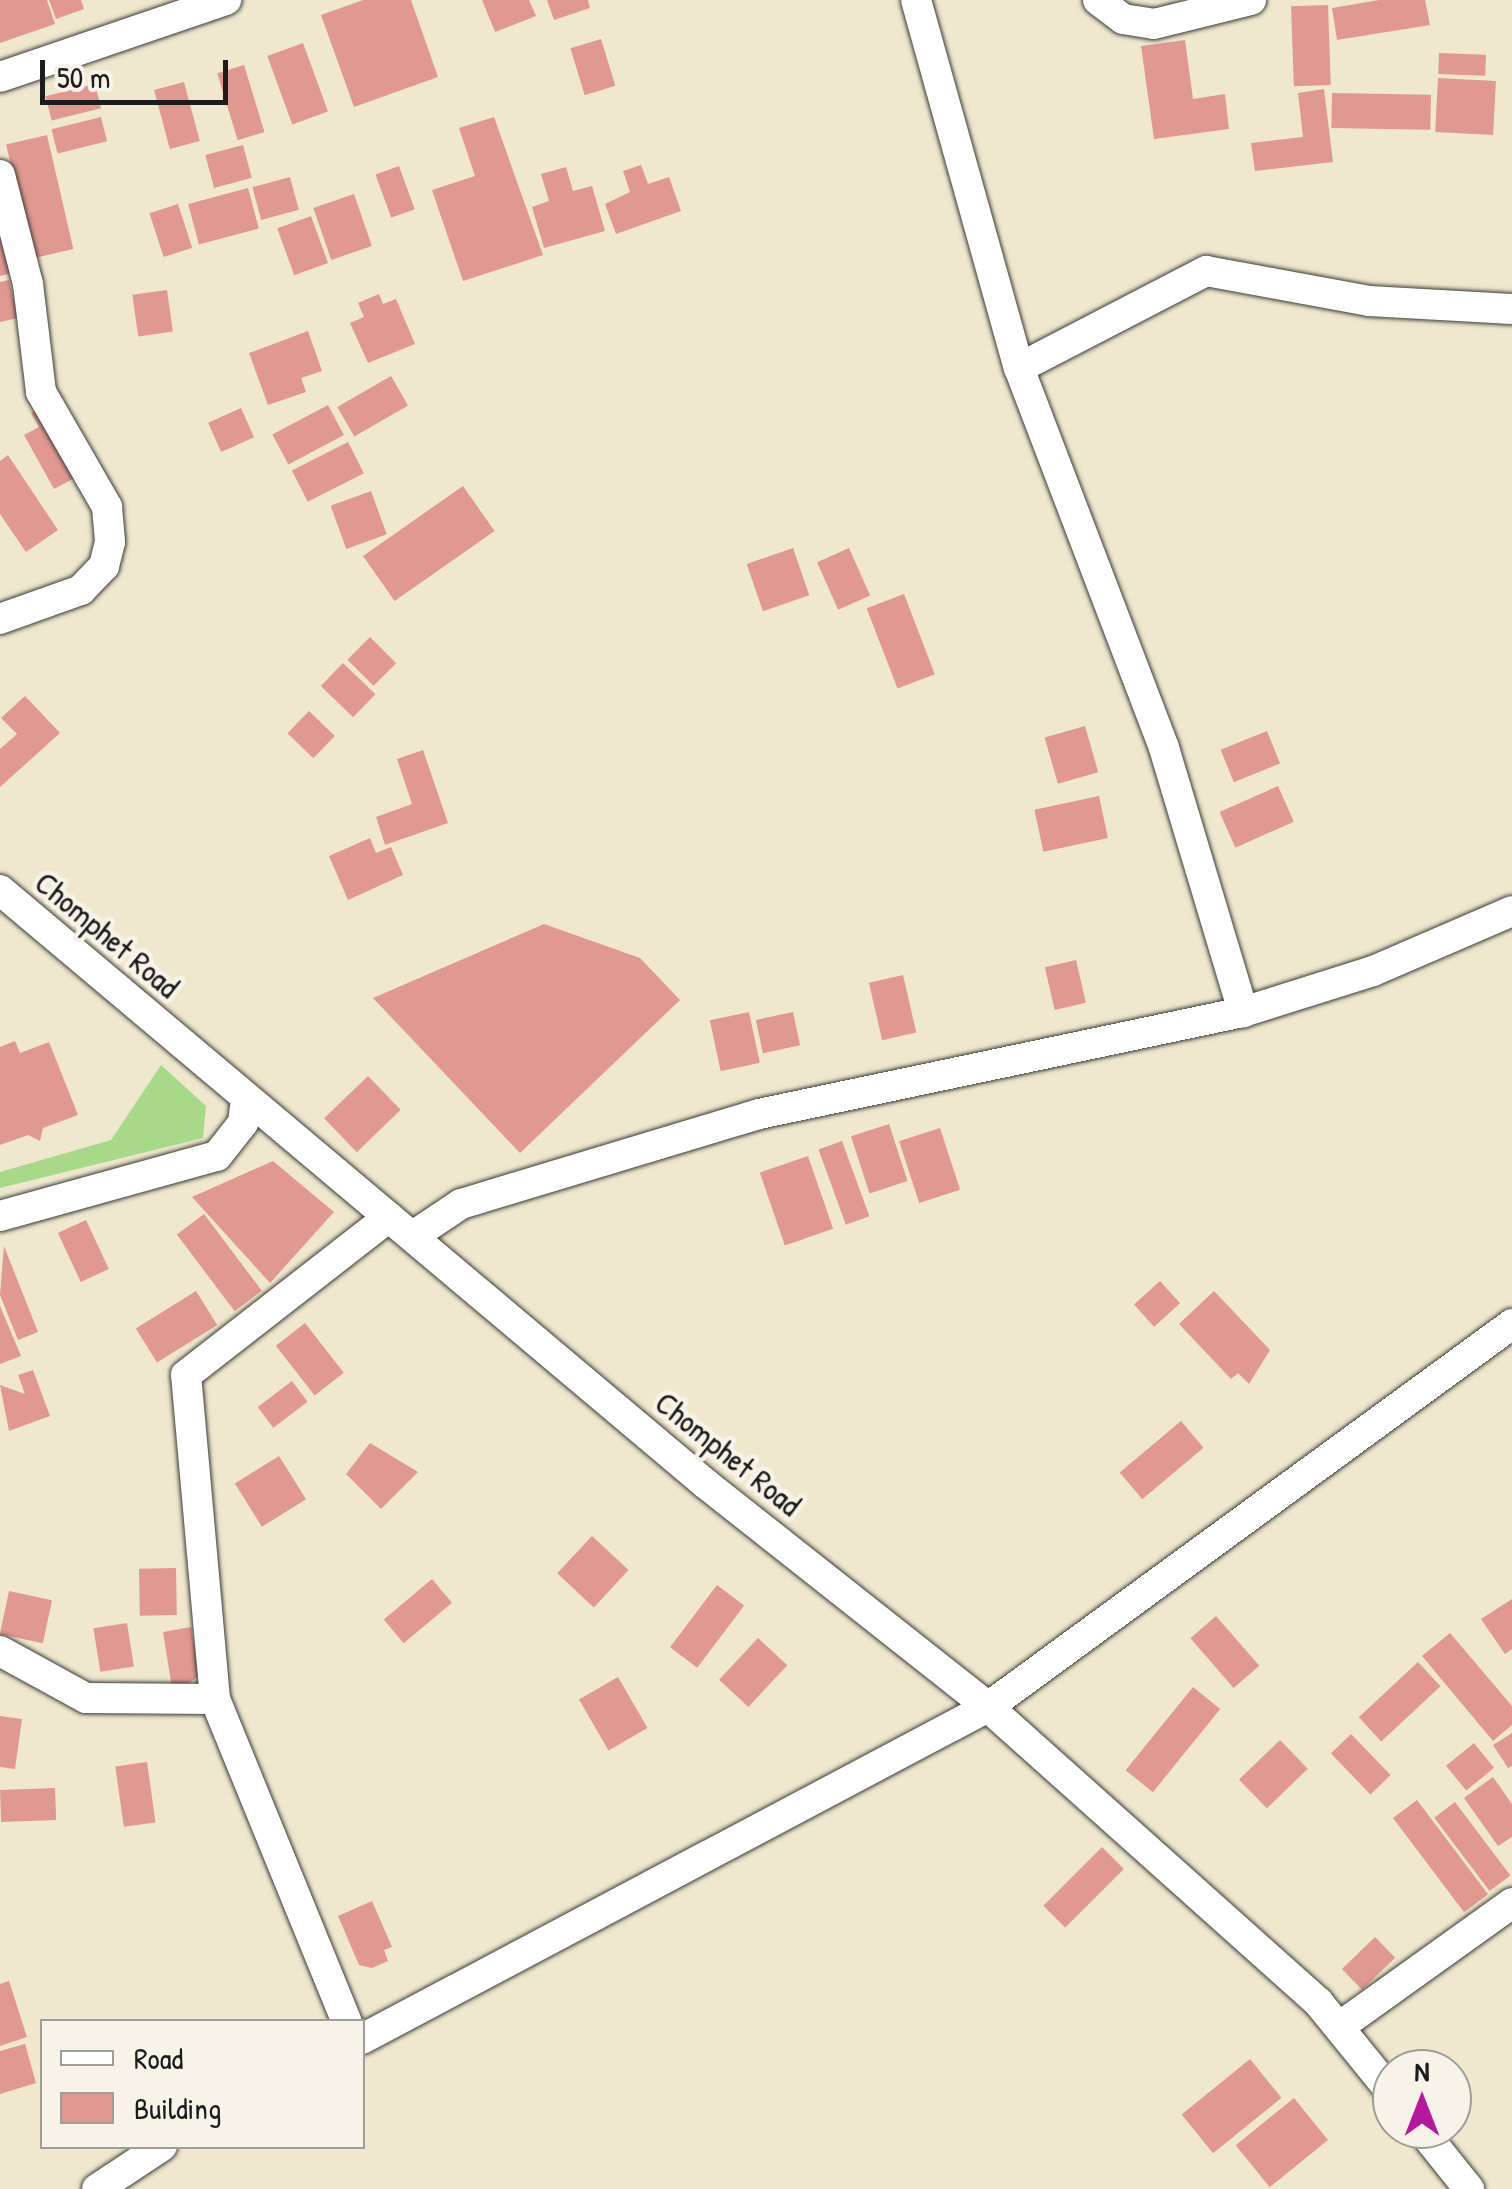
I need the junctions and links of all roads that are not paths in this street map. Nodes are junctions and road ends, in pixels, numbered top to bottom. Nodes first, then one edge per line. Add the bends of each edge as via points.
1 (226, 0) edge
2 (916, 0) edge
3 (1098, 0) edge
4 (1251, 0) edge
5 (0, 76) edge
6 (0, 175) edge
7 (1512, 309) edge
8 (1019, 368) junction
9 (0, 618) edge
10 (0, 890) edge
11 (1512, 911) edge
12 (1243, 1012) junction
13 (246, 1100) junction
14 (0, 1216) edge
15 (401, 1226) junction
16 (1512, 1324) edge
17 (0, 1650) edge
18 (215, 1699) junction
19 (988, 1707) junction
20 (1512, 1902) edge
21 (346, 2019) edge
22 (1339, 2027) junction
23 (365, 2038) edge
24 (1372, 2068) edge
25 (158, 2149) edge
26 (1437, 2149) edge
27 (98, 2189) edge
28 (1469, 2189) edge

1 - 5 street
2 - 8 street
3 - 4 street via 1123,18 1154,24
6 - 9 street via 28,284 37,378 107,507 110,542 104,566 81,590
7 - 8 street via 1369,301 1206,271
8 - 12 street via 1164,748
10 - 13 street, Chomphet Road
11 - 12 street via 1373,972
12 - 15 street via 760,1114
13 - 14 street via 243,1123 217,1156
13 - 15 street, Chomphet Road
15 - 18 street via 186,1375
15 - 19 street, Chomphet Road
16 - 19 street
17 - 18 street via 86,1698
18 - 21 street
19 - 22 street, Chomphet Road
19 - 23 street
20 - 22 street
22 - 24 street, Chomphet Road
25 - 27 street
26 - 28 street

